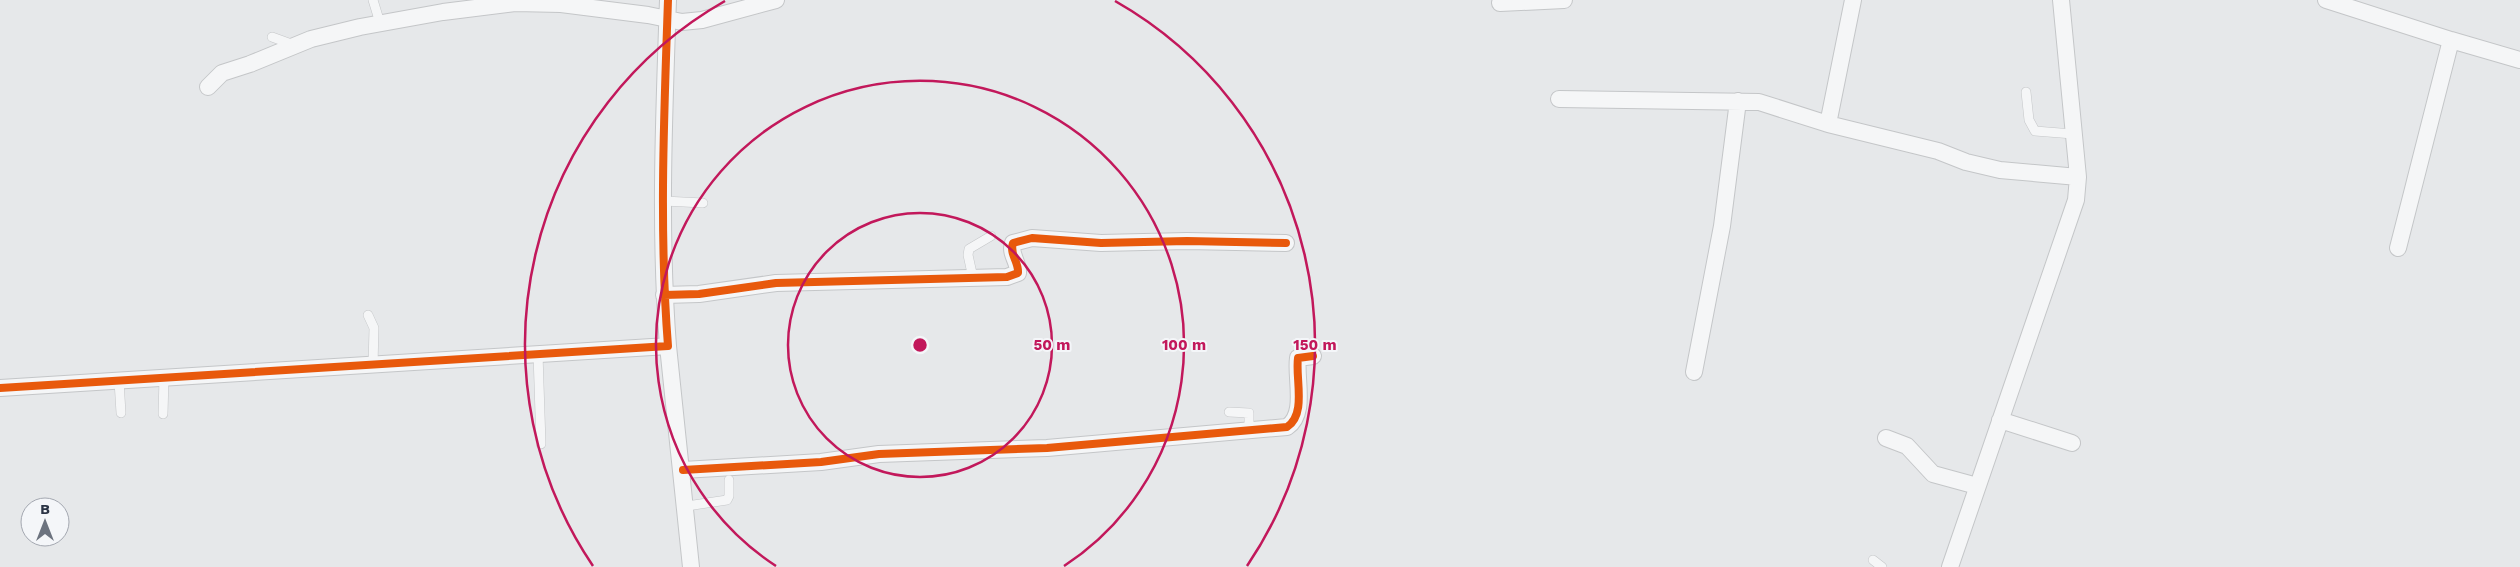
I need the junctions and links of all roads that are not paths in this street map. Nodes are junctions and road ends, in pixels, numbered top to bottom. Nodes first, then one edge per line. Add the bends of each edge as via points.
1 (373, 0) edge
2 (668, 0) edge
3 (776, 0) edge
4 (1564, 0) edge
5 (1853, 0) edge
6 (2062, 0) edge
7 (2326, 0) edge
8 (1500, 3) dead end
9 (668, 19) junction
10 (380, 23) junction
11 (272, 37) dead end
12 (2451, 40) junction
13 (294, 45) junction
14 (2520, 60) edge
15 (208, 87) dead end
16 (2026, 92) dead end
17 (1560, 99) dead end
18 (1738, 102) junction
19 (1828, 124) junction
20 (2073, 134) junction
21 (2078, 177) junction
22 (664, 201) junction
23 (703, 203) dead end
24 (991, 236) dead end
25 (1286, 243) dead end
26 (2398, 248) dead end
27 (973, 278) junction
28 (664, 295) junction
29 (368, 315) dead end
30 (668, 346) junction
31 (538, 354) junction
32 (1313, 356) dead end
33 (372, 365) junction
34 (1694, 372) dead end
35 (164, 378) junction
36 (119, 381) junction
37 (0, 388) edge
38 (1229, 412) dead end
39 (121, 413) dead end
40 (163, 414) dead end
41 (2000, 420) junction
42 (1250, 430) junction
43 (1886, 438) dead end
44 (2072, 442) dead end
45 (540, 444) dead end
46 (682, 470) junction
47 (729, 480) dead end
48 (1976, 486) junction
49 (687, 506) junction
50 (1873, 560) dead end
51 (691, 567) edge
52 (1882, 567) edge
53 (1950, 567) edge

1 - 10 lane
2 - 9 street
3 - 9 street via 702,20 682,22
4 - 8 street
5 - 19 street
6 - 20 street
7 - 12 street
9 - 10 street via 594,7 514,3
9 - 22 street
10 - 13 street
11 - 13 lane
12 - 14 street
12 - 26 street
13 - 15 street via 222,73
16 - 20 lane via 2029,120 2035,131
17 - 18 street
18 - 19 street via 1770,104
18 - 34 street via 1722,226
19 - 21 street via 2000,170
20 - 21 street
21 - 41 street via 2076,200 2060,252
22 - 23 lane
22 - 28 street
24 - 27 lane via 969,249
25 - 27 street via 1101,243 1032,238 1012,245 1018,268 1016,275
27 - 28 street via 776,283 699,294
28 - 30 street
29 - 33 lane via 374,328
30 - 31 street
30 - 46 street
31 - 33 street
31 - 45 lane
32 - 42 street via 1298,358 1298,407 1293,422 1287,426
33 - 35 street
35 - 36 street
35 - 40 lane
36 - 37 street
36 - 39 lane
38 - 42 lane via 1250,413
41 - 44 street
41 - 48 street
42 - 46 street via 1047,448 898,453 850,456 821,462
43 - 48 street via 1907,446 1933,474
46 - 49 street
47 - 49 lane via 727,500
48 - 53 street
49 - 51 street
50 - 52 lane

